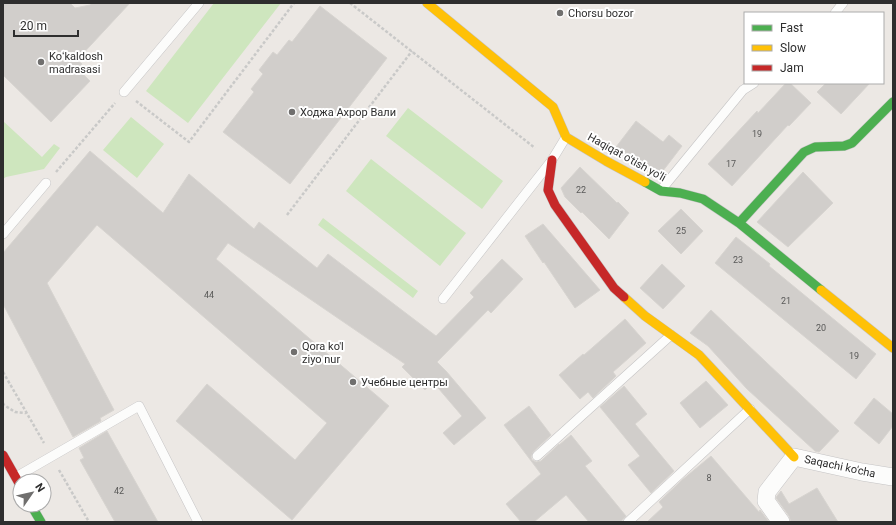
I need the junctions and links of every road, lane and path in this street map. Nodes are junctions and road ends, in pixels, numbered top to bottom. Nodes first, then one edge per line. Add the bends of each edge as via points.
1 (199, 3) edge
2 (294, 3) edge
3 (350, 3) edge
4 (427, 3) edge
5 (843, 3) edge
6 (836, 12) edge
7 (412, 51) junction
8 (752, 84) edge
9 (124, 92) junction
10 (893, 102) edge
11 (566, 137) junction
12 (552, 160) junction
13 (46, 183) joint
14 (661, 191) junction
15 (287, 215) dead end
16 (739, 223) junction
17 (3, 234) edge
18 (443, 299) dead end
19 (671, 335) junction
20 (893, 348) edge
21 (3, 372) edge
22 (3, 403) edge
23 (750, 409) junction
24 (3, 455) edge
25 (537, 456) dead end
26 (794, 457) junction
27 (3, 461) edge
28 (12, 473) edge
29 (13, 473) edge
30 (31, 473) edge
31 (893, 477) edge
32 (36, 513) edge
33 (41, 522) edge
34 (198, 522) edge
35 (628, 522) edge
36 (781, 522) edge

1 - 9 lane
2 - 9 path via 189,142
3 - 7 path
4 - 11 street via 553,107
5 - 6 lane
7 - 12 path
7 - 15 path
8 - 14 lane via 743,90
9 - 13 path
10 - 16 street via 852,142 844,146 815,147 804,152
11 - 12 lane
11 - 14 street, Haqiqat o'tish yo'li
12 - 18 lane
12 - 19 street via 548,190 555,205 614,288
13 - 17 lane
14 - 16 street, Haqiqat o'tish yo'li via 702,199
16 - 20 street, Haqiqat o'tish yo'li
19 - 23 street via 699,355
19 - 25 lane
21 - 22 path via 27,413 15,412
23 - 26 street
23 - 35 lane
24 - 29 street
26 - 31 street, Saqachi ko'cha
26 - 36 street, Saqachi ko'cha via 767,492 766,501
27 - 28 street
30 - 34 lane via 138,406
32 - 33 street

